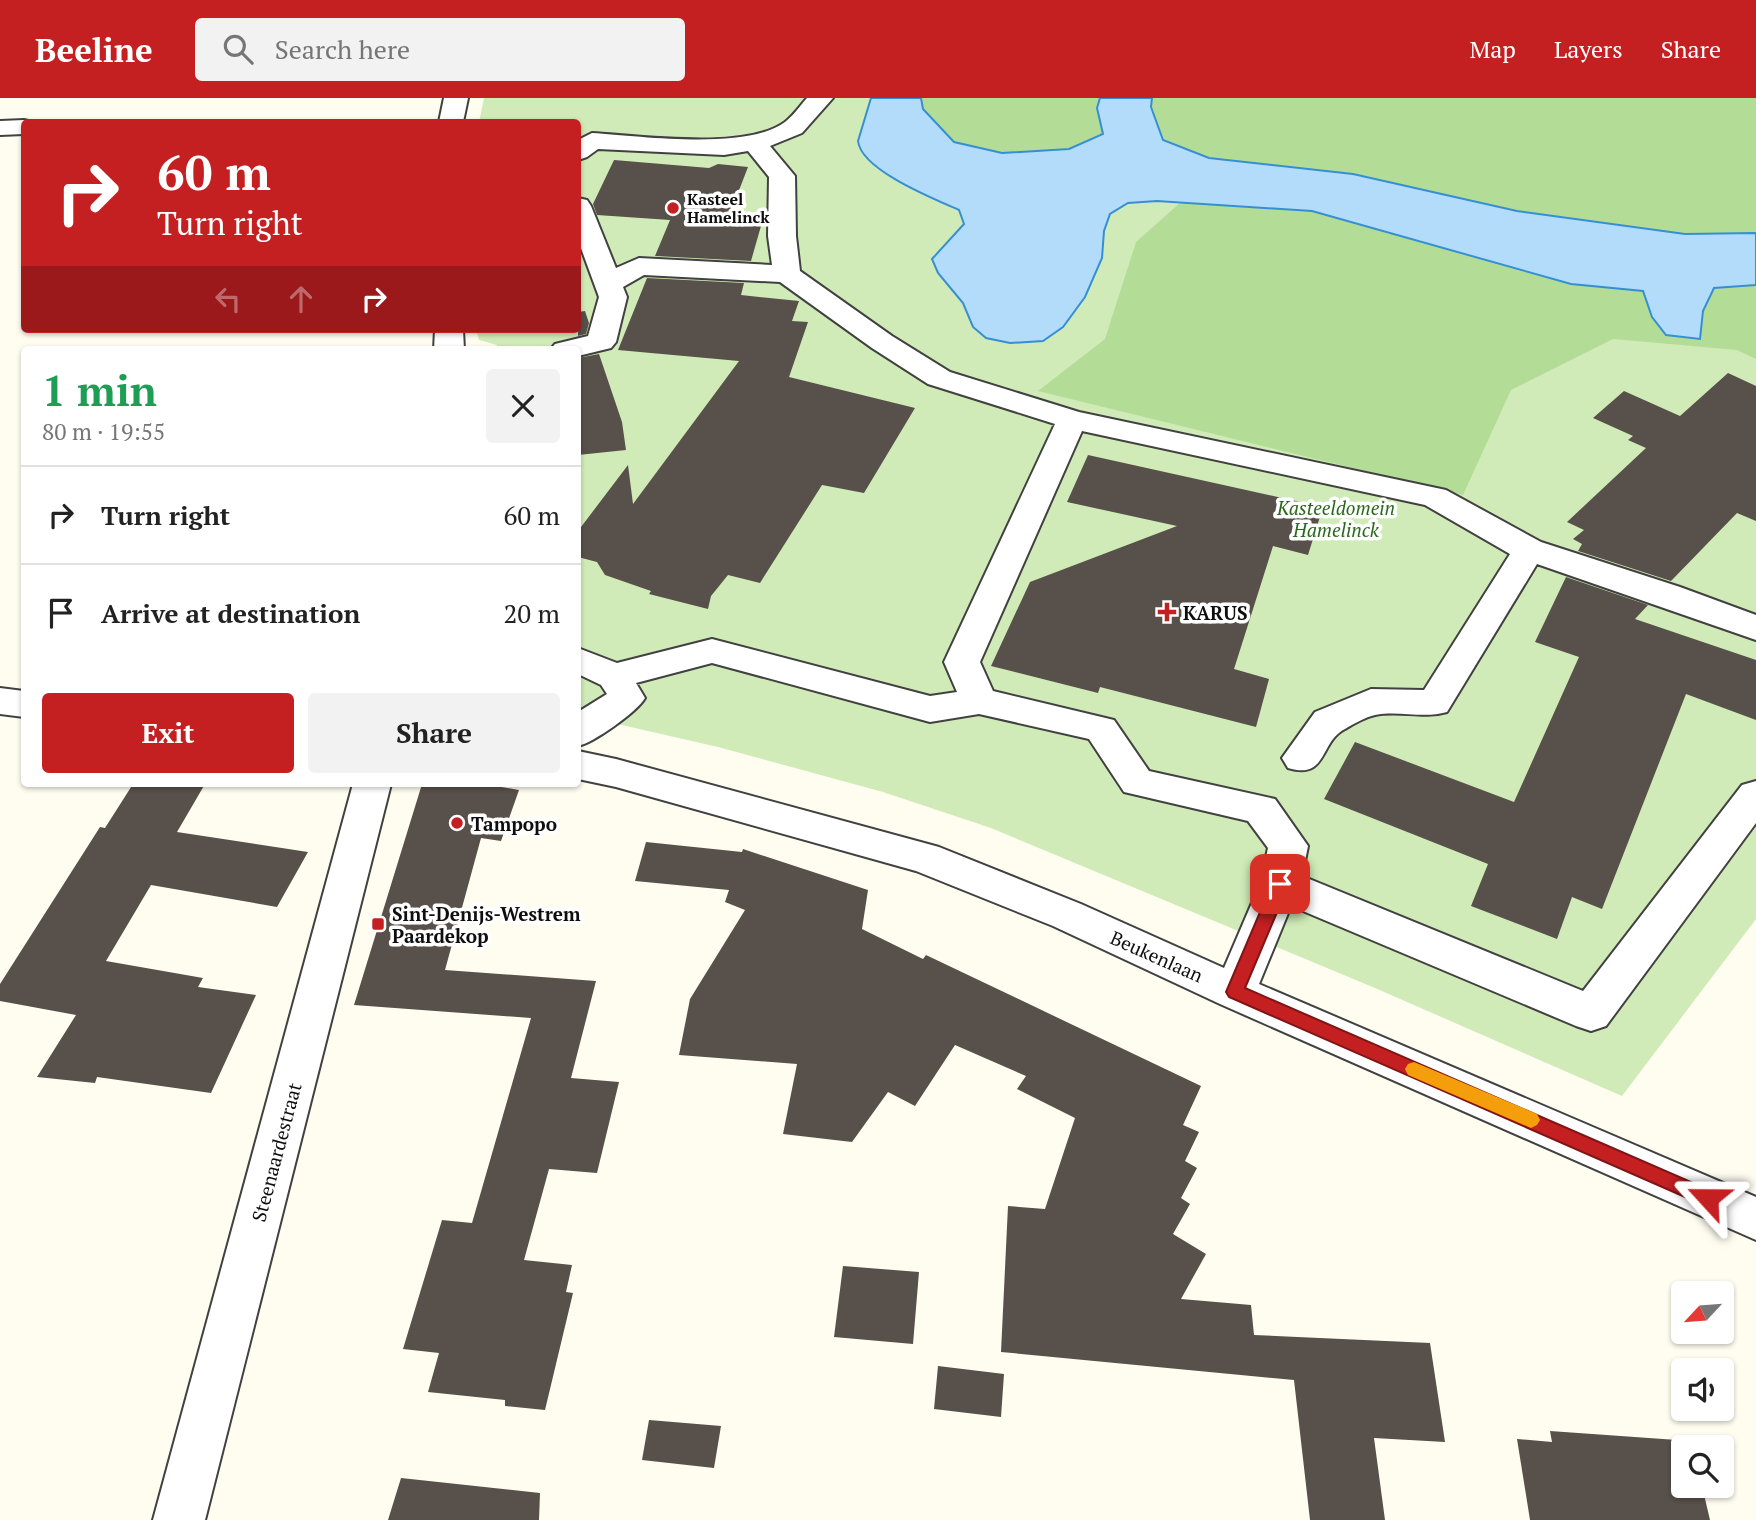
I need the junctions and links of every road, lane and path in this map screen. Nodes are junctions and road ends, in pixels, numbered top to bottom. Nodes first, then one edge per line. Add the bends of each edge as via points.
1 (456, 98) edge
2 (821, 98) edge
3 (451, 119) edge
4 (21, 127) edge
5 (0, 128) edge
6 (754, 144) junction
7 (581, 150) edge
8 (581, 214) edge
9 (787, 274) junction
10 (608, 284) junction
11 (581, 346) edge
12 (1072, 420) junction
13 (1529, 550) junction
14 (1756, 628) edge
15 (581, 661) edge
16 (614, 676) junction
17 (0, 701) edge
18 (979, 701) junction
19 (21, 704) edge
20 (581, 729) edge
21 (1301, 758) dead end
22 (581, 766) edge
23 (371, 787) edge
24 (1756, 795) edge
25 (1280, 884) junction
26 (1235, 992) junction
27 (1756, 1219) edge
28 (179, 1520) edge

1 - 3 street
2 - 6 street via 793,128
4 - 5 street
6 - 7 street via 724,147 592,141
6 - 9 street via 782,176
8 - 10 street
9 - 10 street via 639,266
9 - 12 street via 939,378
10 - 11 street via 613,297 601,342
12 - 13 street via 1435,496
12 - 18 street via 962,662
13 - 14 street
13 - 21 street via 1434,703 1371,702 1328,721
15 - 16 street
16 - 18 street via 712,651 930,709
16 - 20 street via 627,698
17 - 19 street
18 - 25 street via 1101,729 1137,782 1261,809 1288,846
22 - 26 street, Beukenlaan via 925,858 1067,915
23 - 28 street, Steenaardestraat
24 - 25 street via 1591,1013
25 - 26 street
26 - 27 street, Beukenlaan

